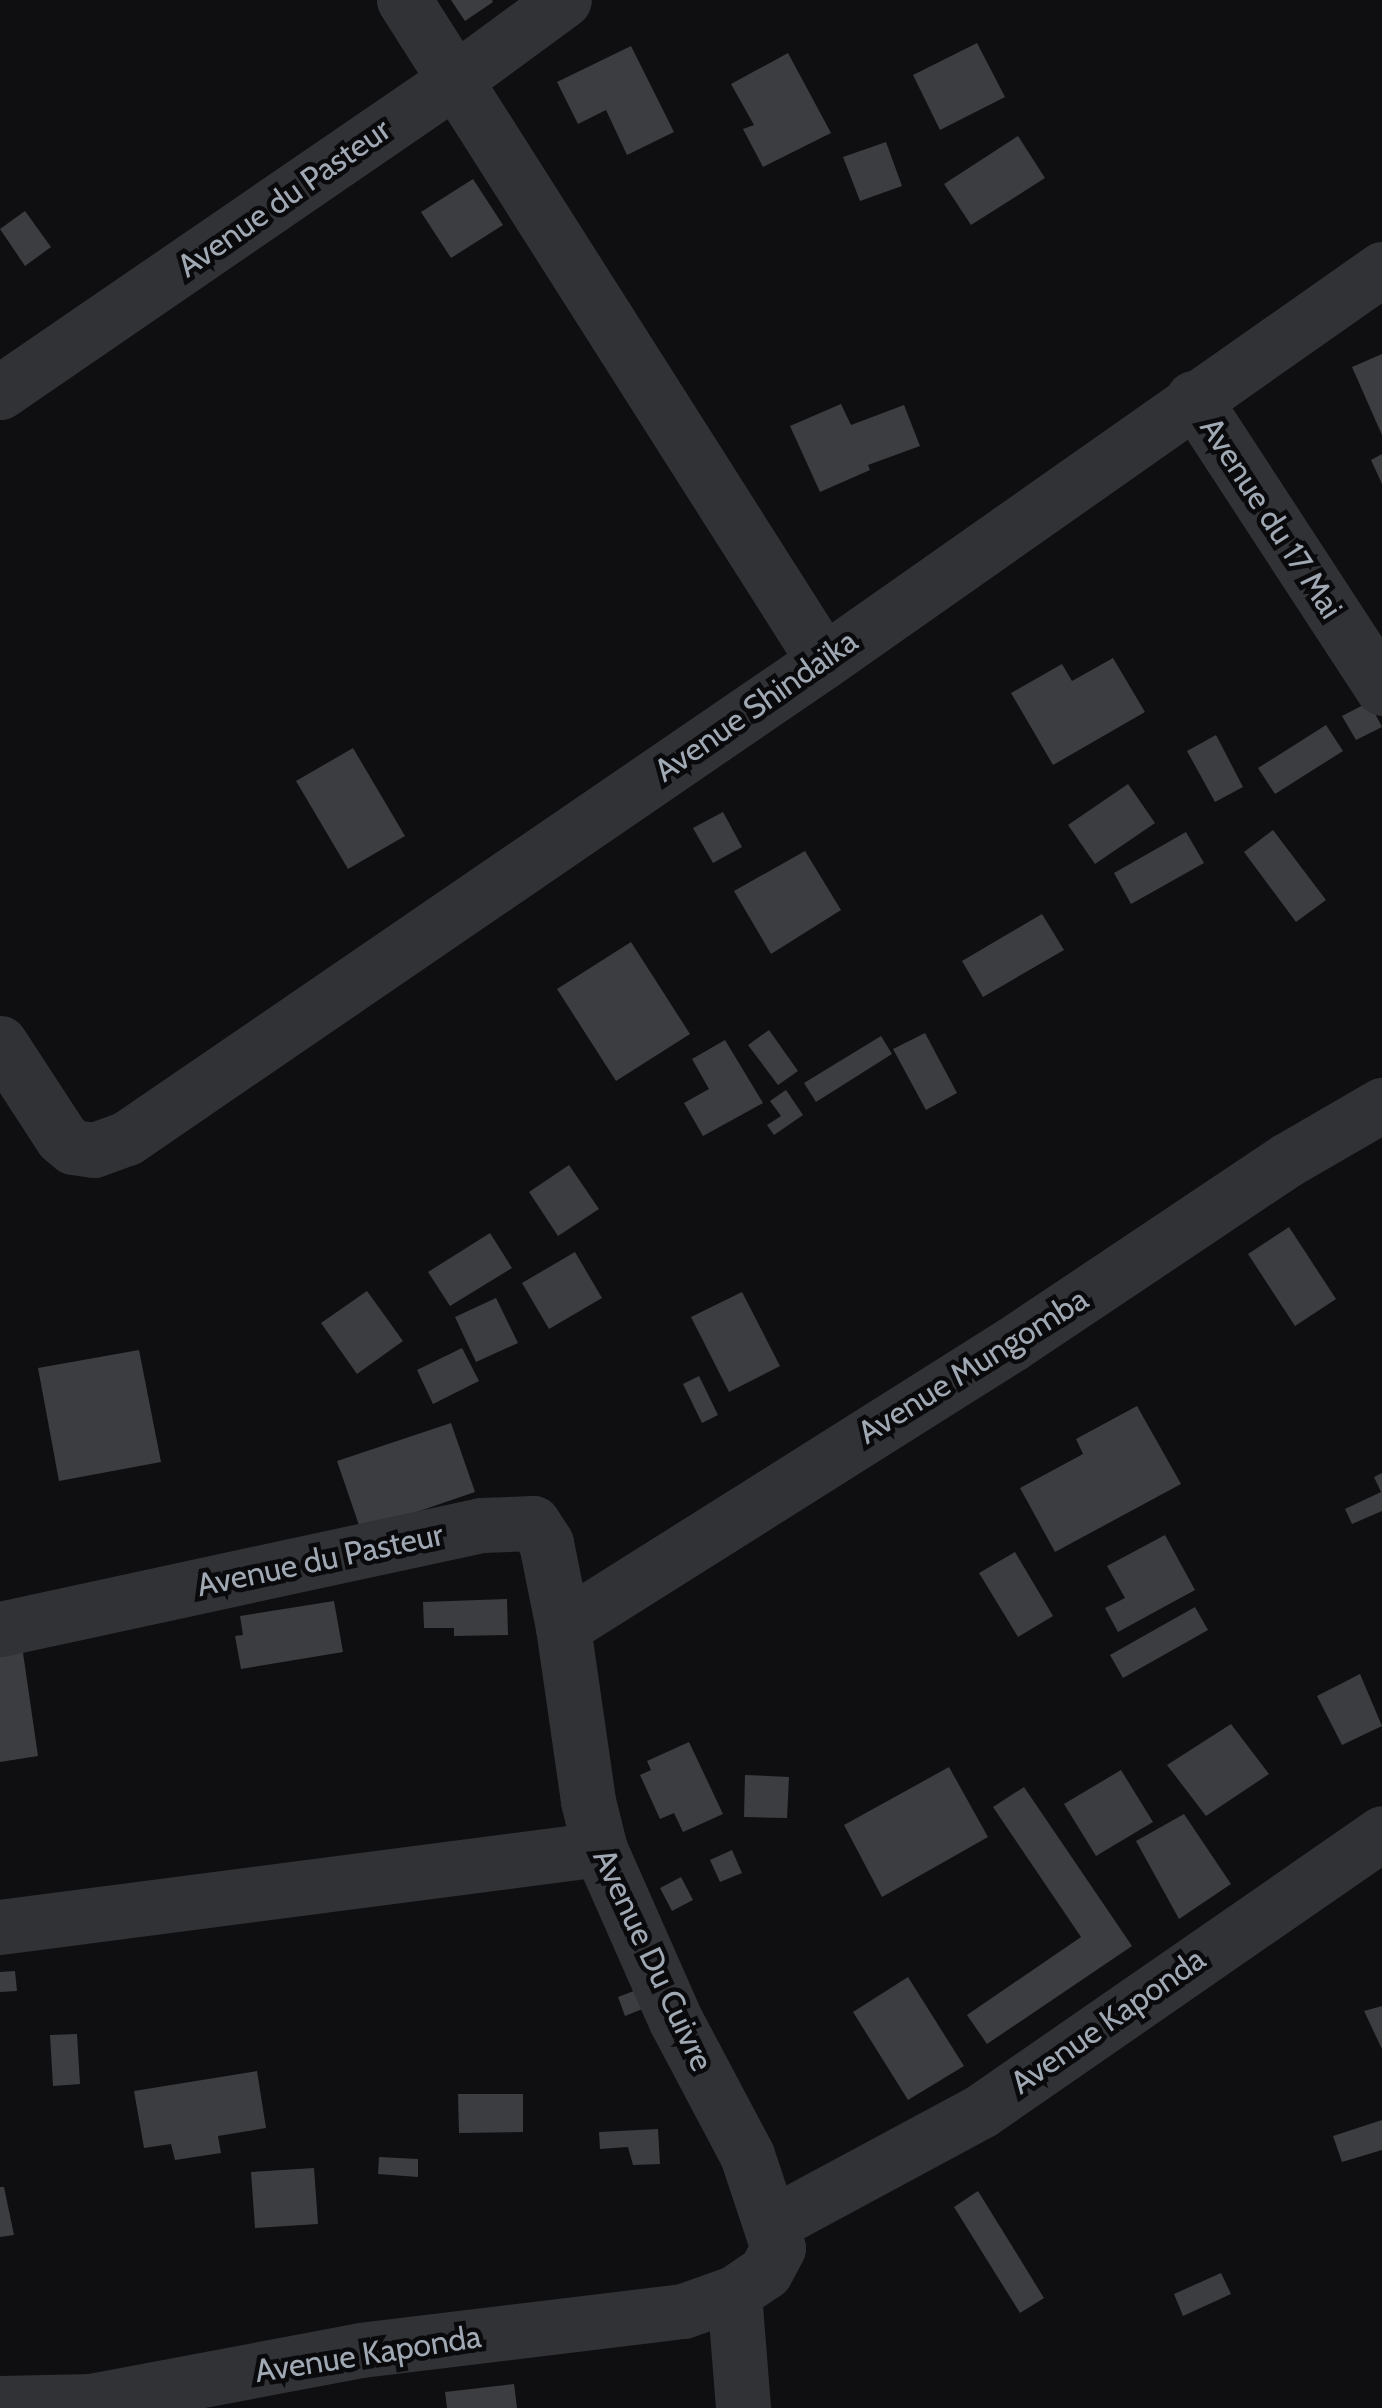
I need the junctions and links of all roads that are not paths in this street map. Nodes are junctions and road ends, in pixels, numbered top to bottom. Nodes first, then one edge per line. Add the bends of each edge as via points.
1 (404, 0) edge
2 (564, 0) edge
3 (455, 80) junction
4 (1382, 270) edge
5 (0, 392) edge
6 (1193, 398) junction
7 (824, 661) junction
8 (1382, 688) edge
9 (0, 1043) edge
10 (1382, 1105) edge
11 (564, 1627) junction
12 (0, 1629) edge
13 (1382, 1833) edge
14 (600, 1850) junction
15 (0, 1928) edge
16 (773, 2223) junction
17 (734, 2293) junction
18 (0, 2403) edge
19 (743, 2408) edge

1 - 3 street
2 - 3 street, Avenue du Pasteur
3 - 5 street, Avenue du Pasteur
3 - 7 street
4 - 6 street, Avenue Shindaïka
6 - 7 street, Avenue Shindaïka
6 - 8 street, Avenue du 17 Mai
7 - 9 street, Avenue Shindaïka via 127,1138 94,1150 62,1138
10 - 11 street, Avenue Mungomba
11 - 12 street, Avenue du Pasteur via 546,1543 533,1523 519,1521
11 - 14 street, Avenue Du Cuivre
13 - 16 street, Avenue Kaponda via 981,2111
14 - 15 street
14 - 16 street, Avenue Du Cuivre via 676,2021 747,2155
16 - 17 street via 776,2256
17 - 18 street, Avenue Kaponda via 684,2310 360,2350 92,2401
17 - 19 street

